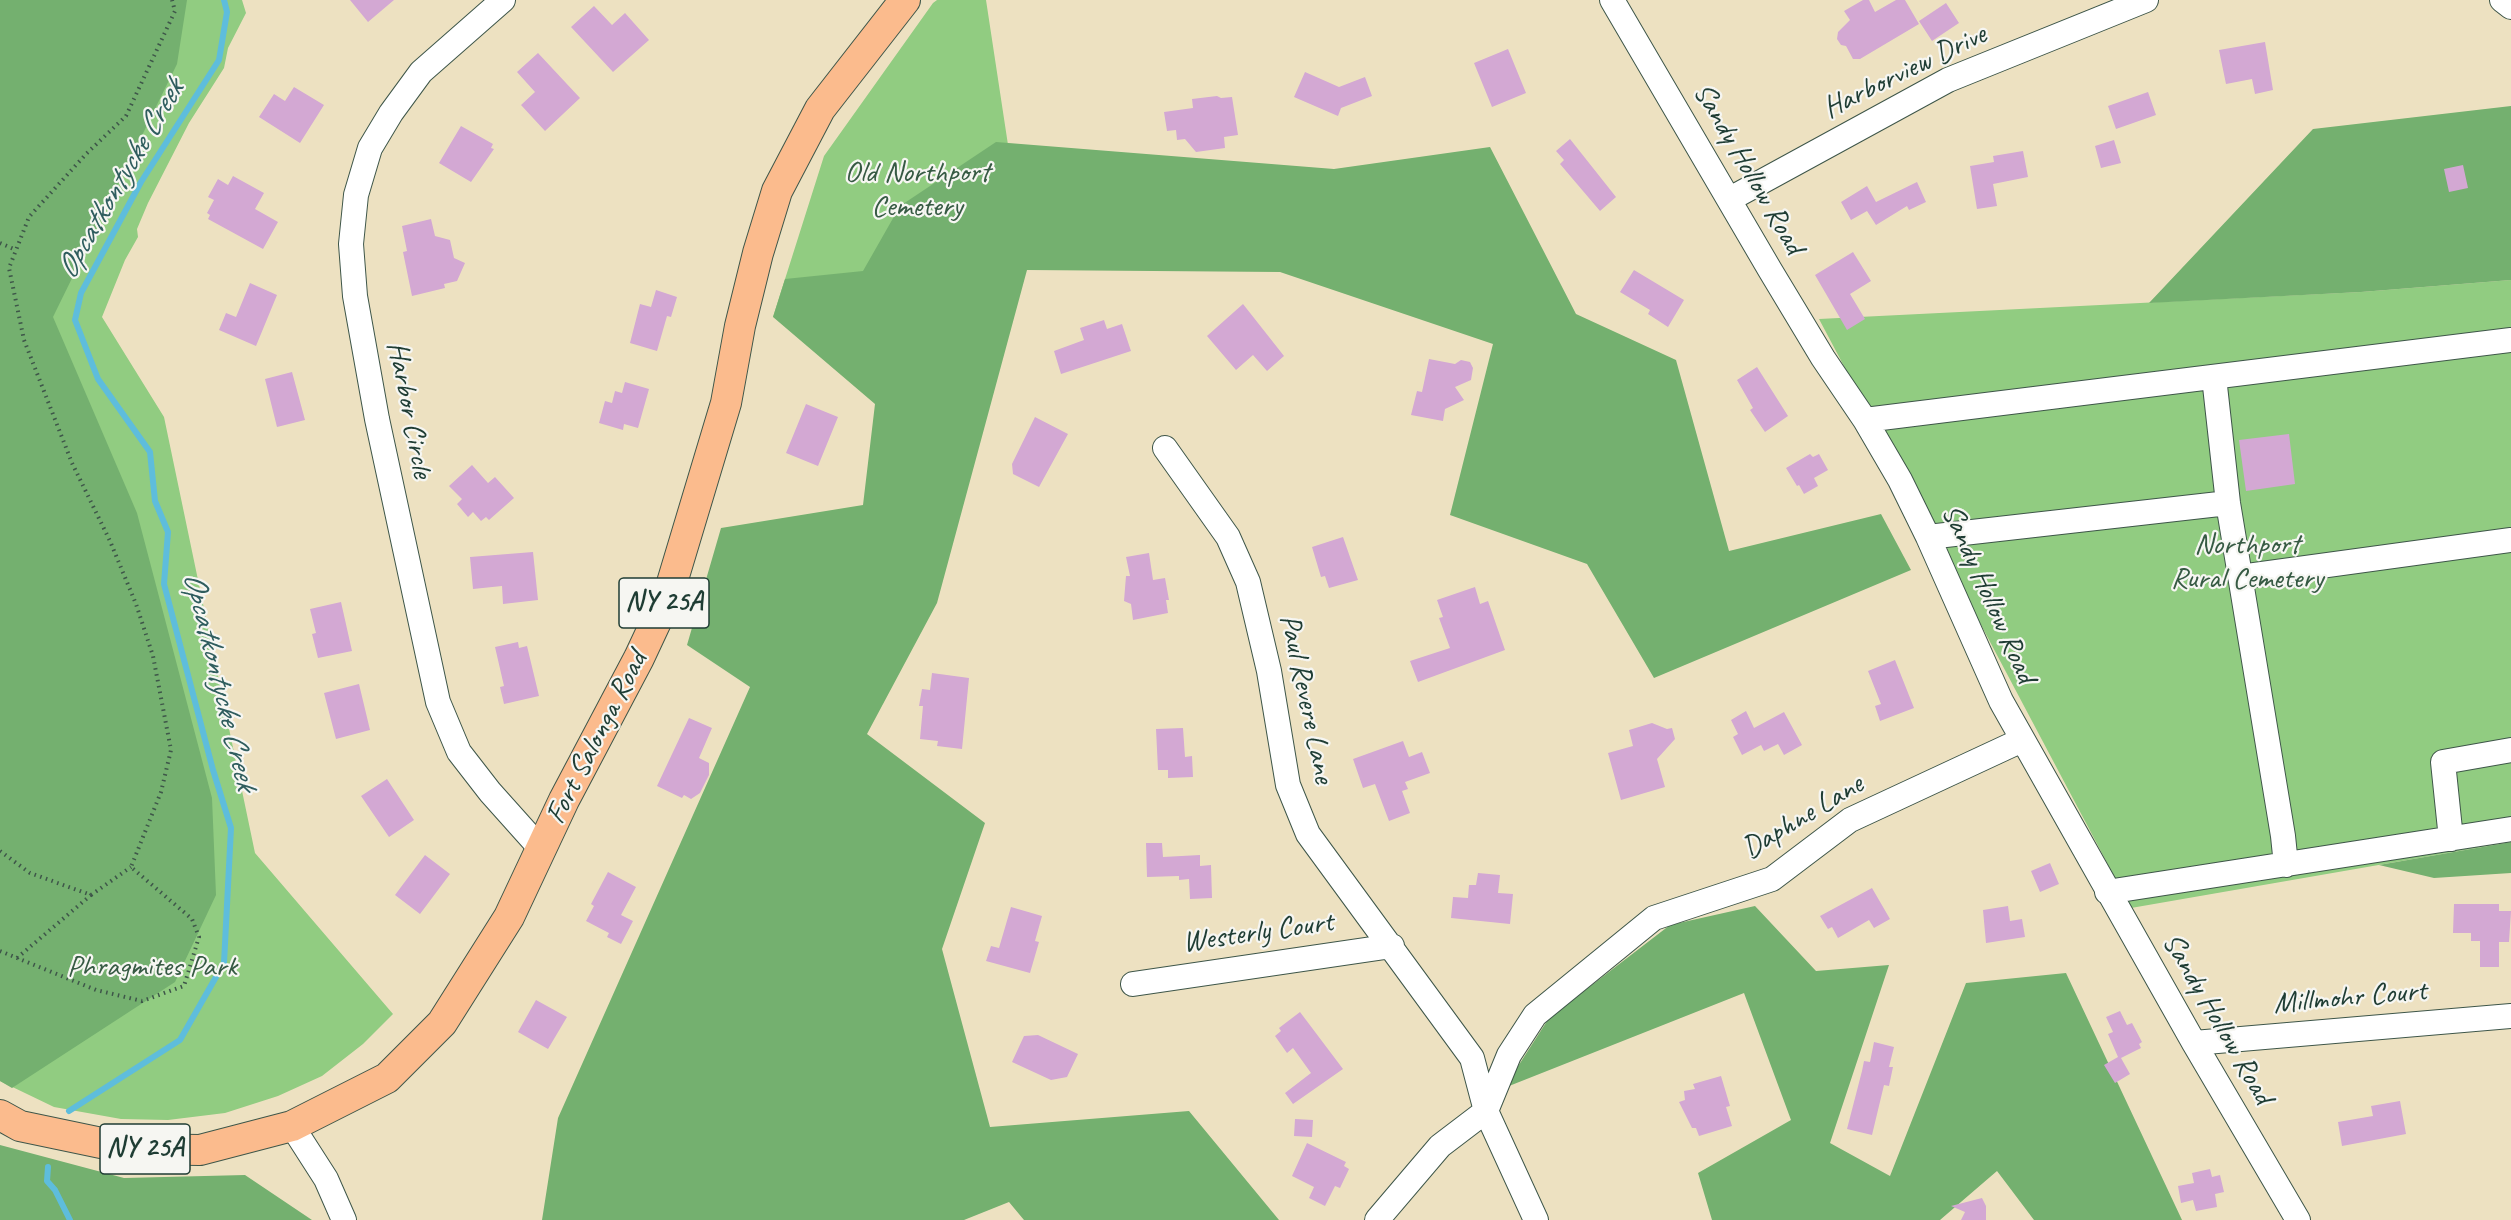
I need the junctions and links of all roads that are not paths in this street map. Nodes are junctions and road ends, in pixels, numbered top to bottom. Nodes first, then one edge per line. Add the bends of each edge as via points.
1 (503, 0) edge
2 (905, 0) edge
3 (1612, 0) edge
4 (2146, 0) edge
5 (2502, 0) edge
6 (2511, 8) edge
7 (1730, 199) junction
8 (2511, 340) edge
9 (2214, 377) junction
10 (1866, 420) junction
11 (1165, 448) dead end
12 (2228, 503) junction
13 (1928, 537) junction
14 (2511, 540) edge
15 (2240, 577) junction
16 (2022, 740) junction
17 (2511, 750) edge
18 (2511, 829) edge
19 (2451, 838) junction
20 (542, 849) junction
21 (2286, 865) junction
22 (2107, 892) junction
23 (1392, 946) junction
24 (1133, 984) dead end
25 (2511, 1016) edge
26 (2194, 1043) junction
27 (1486, 1111) junction
28 (0, 1115) edge
29 (292, 1126) junction
30 (344, 1220) edge
31 (1377, 1220) edge
32 (1536, 1220) edge
33 (2298, 1220) edge

1 - 20 street, Harbor Circle via 422,72 391,113 370,148 356,195 351,244 355,296 377,419 438,702 459,752
2 - 20 main road, Fort Salonga Road / NY 25A via 820,109 777,191 758,253 726,403 668,596
3 - 7 street, Sandy Hollow Road
4 - 7 street, Harborview Drive via 1947,80
5 - 6 street
7 - 10 street, Sandy Hollow Road via 1824,358
8 - 9 street
9 - 10 street
9 - 12 street
10 - 13 street, Sandy Hollow Road
11 - 23 street, Paul Revere Lane via 1228,537 1248,582 1269,671 1288,785 1308,834
12 - 13 street
12 - 15 street
13 - 16 street, Sandy Hollow Road
14 - 15 street
15 - 21 street
16 - 22 street, Sandy Hollow Road
16 - 27 street, Daphne Lane via 1850,820 1772,879 1654,918 1535,1015 1509,1055
17 - 19 street via 2443,762
18 - 19 street
19 - 21 street
20 - 29 main road, Fort Salonga Road / NY 25A via 509,917 442,1023 387,1078
21 - 22 street
22 - 26 street, Sandy Hollow Road
23 - 24 street, Westerly Court
23 - 27 street, Paul Revere Lane via 1472,1058
25 - 26 street, Millmohr Court
26 - 33 street, Sandy Hollow Road
27 - 31 street via 1440,1146
27 - 32 street, Paul Revere Lane
28 - 29 main road, Fort Salonga Road / NY 25A via 20,1126 130,1149 200,1150
29 - 30 street via 326,1179

